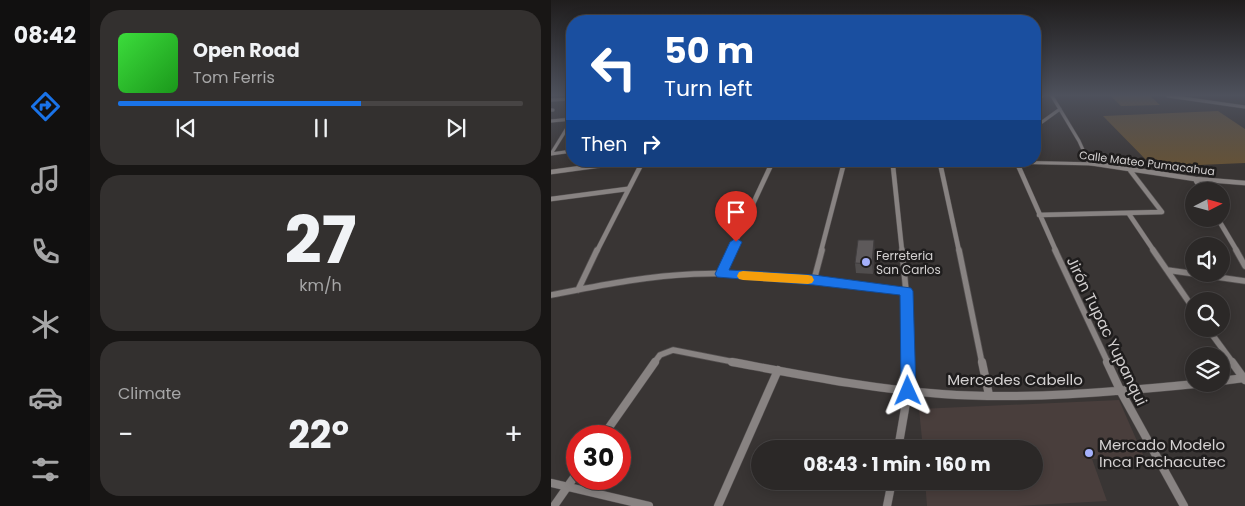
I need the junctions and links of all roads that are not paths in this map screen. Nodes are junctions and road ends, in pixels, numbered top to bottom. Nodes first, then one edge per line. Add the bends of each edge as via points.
1 (566, 120) edge
2 (1046, 120) edge
3 (1066, 120) edge
4 (552, 122) edge
5 (1043, 122) dead end
6 (566, 129) edge
7 (566, 152) edge
8 (551, 154) edge
9 (1041, 162) edge
10 (1089, 163) junction
11 (588, 167) edge
12 (640, 167) edge
13 (770, 167) edge
14 (843, 167) edge
15 (893, 167) edge
16 (941, 167) edge
17 (1019, 167) edge
18 (1129, 169) junction
19 (551, 172) edge
20 (1195, 179) junction
21 (1197, 182) edge
22 (1245, 183) edge
23 (627, 190) junction
24 (551, 199) edge
25 (1129, 214) junction
26 (1039, 215) junction
27 (1223, 228) edge
28 (1245, 266) edge
29 (1167, 270) junction
30 (721, 274) junction
31 (814, 280) junction
32 (1245, 282) edge
33 (578, 290) junction
34 (907, 291) junction
35 (551, 295) edge
36 (1185, 296) edge
37 (1214, 337) edge
38 (778, 370) junction
39 (1244, 379) edge
40 (1230, 380) edge
41 (1185, 385) edge
42 (908, 391) junction
43 (1121, 392) junction
44 (989, 395) junction
45 (611, 425) edge
46 (900, 440) edge
47 (551, 483) edge
48 (566, 487) edge
49 (566, 488) edge
50 (580, 490) edge
51 (890, 490) edge
52 (554, 506) edge
53 (649, 506) edge
54 (718, 506) edge
55 (887, 506) edge
56 (1184, 506) edge

1 - 4 street
2 - 5 street
3 - 10 street
6 - 8 street
7 - 8 street
9 - 10 street, Calle Mateo Pumacahua
10 - 18 street, Calle Mateo Pumacahua
11 - 19 street
12 - 23 street
13 - 30 street
14 - 31 street
15 - 34 street
16 - 44 street
17 - 26 street, Jirón Tupac Yupanqui
18 - 20 street, Calle Mateo Pumacahua
18 - 25 street via 1162,212
20 - 21 street
20 - 22 street, Calle Mateo Pumacahua
23 - 24 street
23 - 33 street
25 - 26 street
25 - 29 street
26 - 43 street, Jirón Tupac Yupanqui
27 - 28 street
29 - 32 street
29 - 36 street
30 - 31 street
30 - 33 street via 664,276
31 - 34 street
33 - 35 street
34 - 42 street
37 - 39 street
38 - 42 street, Mercedes Cabello
38 - 45 street, Mercedes Cabello via 667,351
38 - 54 street
39 - 40 street
41 - 43 street, Mercedes Cabello
42 - 44 street, Mercedes Cabello
42 - 46 street
43 - 44 street, Mercedes Cabello
43 - 56 street, Jirón Tupac Yupanqui
47 - 48 street
49 - 52 street
50 - 53 street
51 - 55 street

